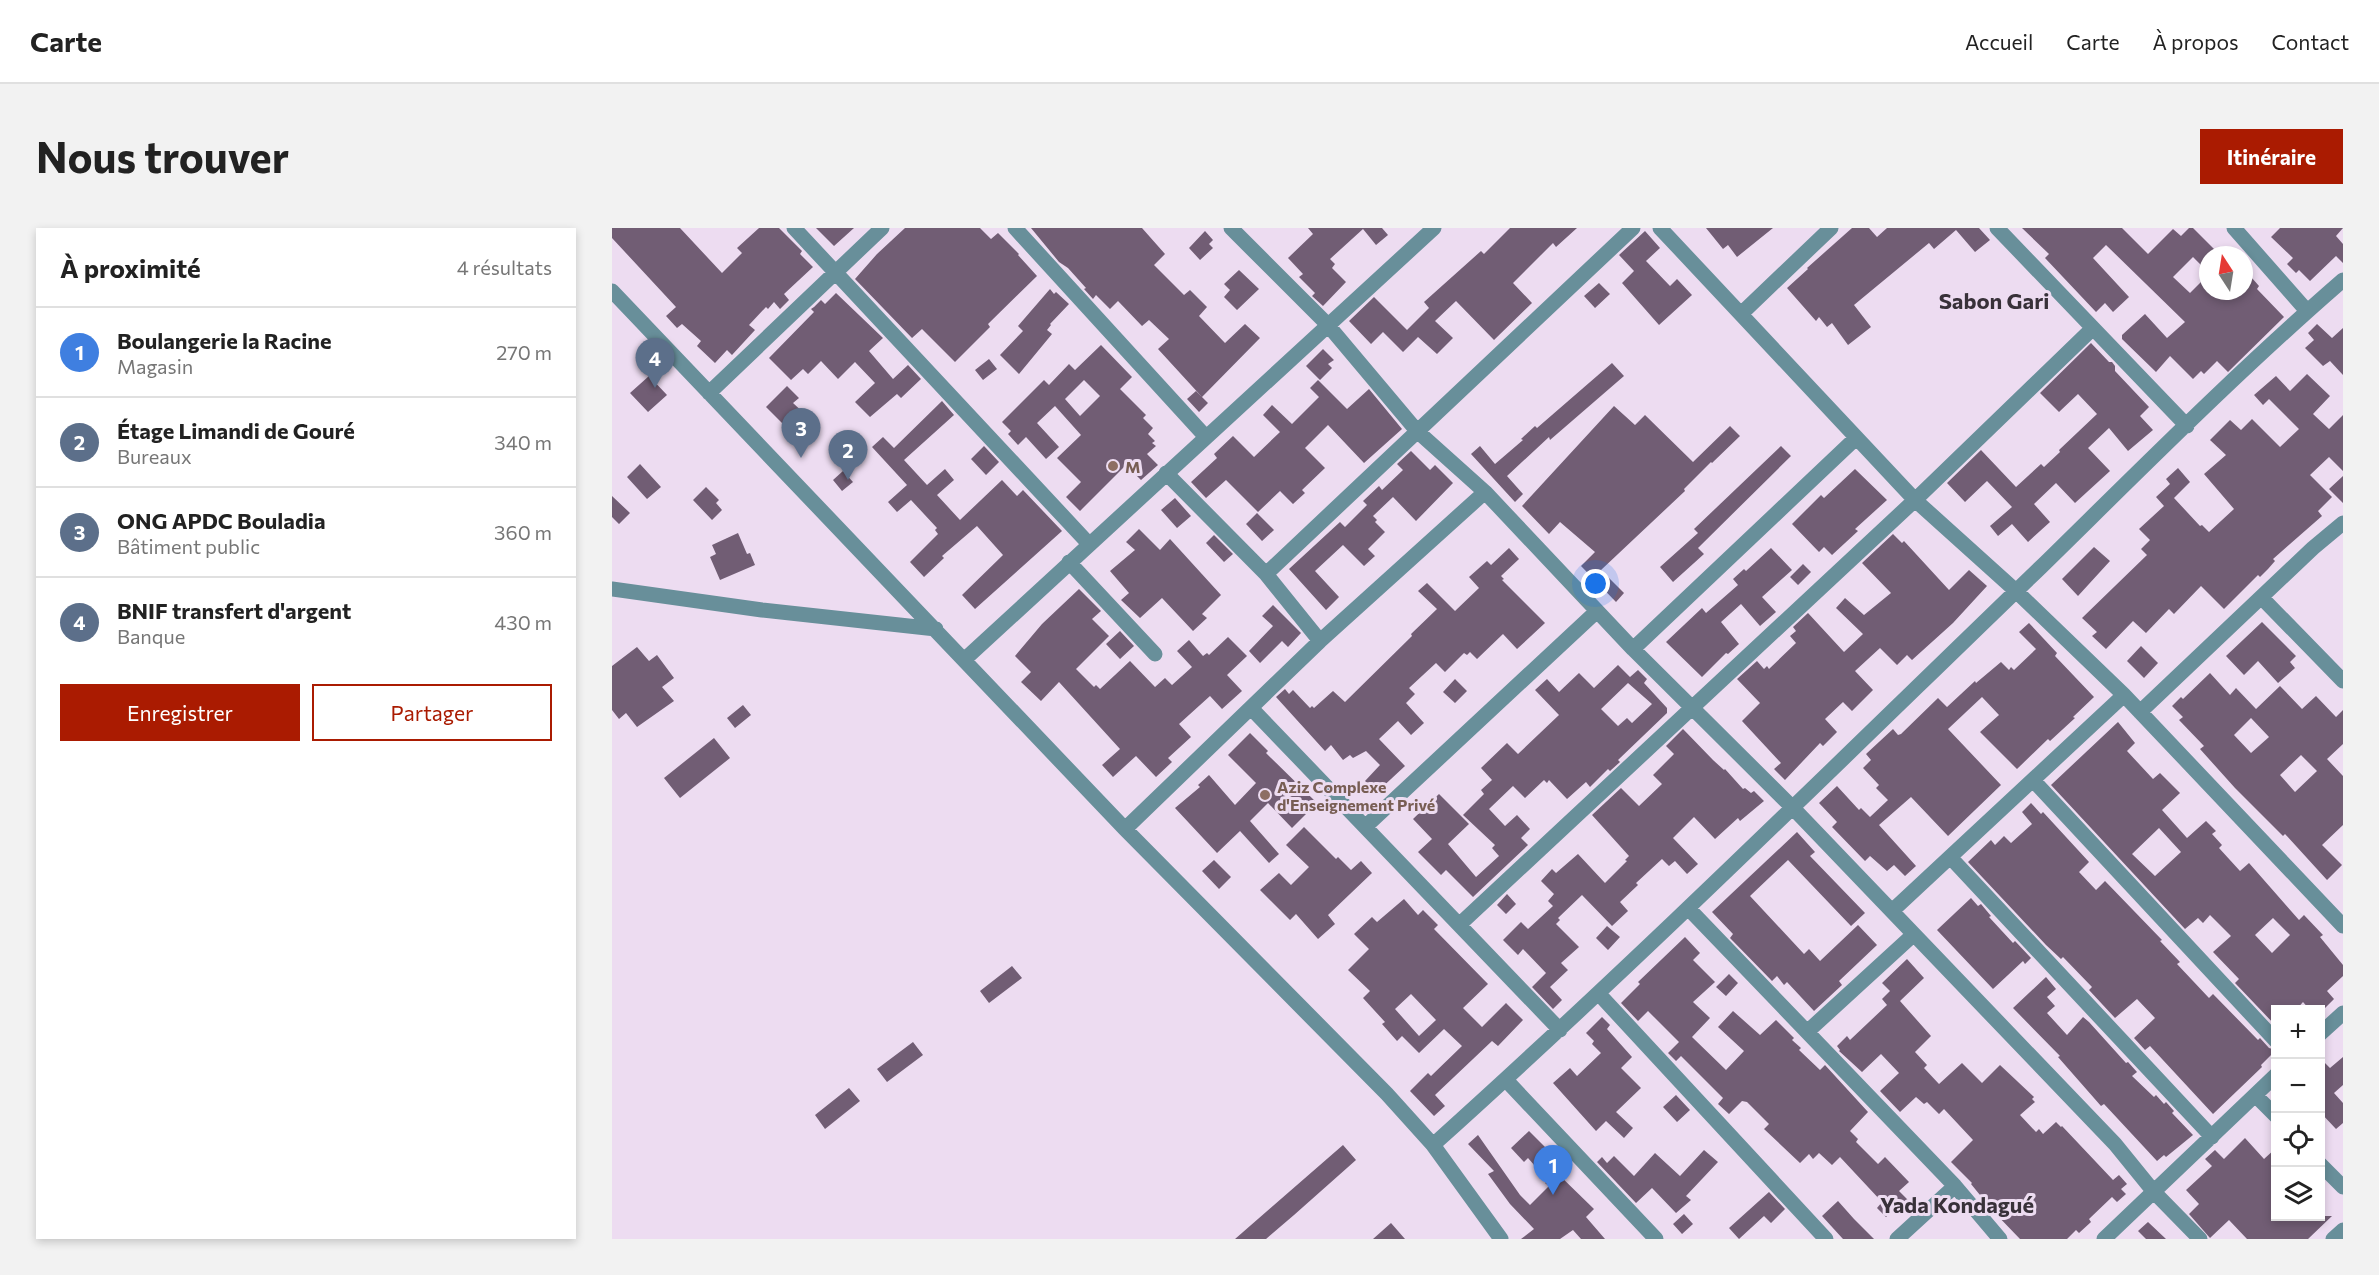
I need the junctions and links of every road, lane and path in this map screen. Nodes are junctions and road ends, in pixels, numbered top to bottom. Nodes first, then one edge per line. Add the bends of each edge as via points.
1 (794, 228) edge
2 (882, 228) edge
3 (1015, 228) edge
4 (1231, 228) edge
5 (1434, 228) edge
6 (1633, 228) edge
7 (1660, 228) edge
8 (1831, 228) edge
9 (1997, 228) edge
10 (2234, 228) edge
11 (836, 272) junction
12 (2343, 280) edge
13 (612, 291) edge
14 (2307, 311) junction
15 (1741, 314) junction
16 (1327, 324) junction
17 (2092, 329) junction
18 (709, 393) junction
19 (2187, 426) junction
20 (1417, 431) junction
21 (1205, 436) junction
22 (1856, 438) junction
23 (1166, 473) junction
24 (1485, 492) junction
25 (1915, 500) junction
26 (2343, 523) edge
27 (1089, 544) junction
28 (1069, 562) junction
29 (1266, 574) junction
30 (612, 589) edge
31 (2016, 591) junction
32 (2261, 597) junction
33 (1597, 611) junction
34 (936, 629) junction
35 (1320, 641) junction
36 (1633, 649) junction
37 (1155, 654) dead end
38 (964, 660) junction
39 (2343, 681) edge
40 (2124, 695) junction
41 (1251, 708) junction
42 (1692, 708) junction
43 (2140, 712) junction
44 (2032, 780) junction
45 (1792, 807) junction
46 (1365, 827) junction
47 (1125, 829) junction
48 (1951, 858) junction
49 (1688, 908) junction
50 (1892, 911) junction
51 (1459, 925) junction
52 (2343, 926) edge
53 (1913, 935) junction
54 (1599, 994) junction
55 (2343, 1013) edge
56 (2325, 1029) edge
57 (1560, 1030) junction
58 (1807, 1032) junction
59 (2271, 1036) edge
60 (1506, 1080) junction
61 (2271, 1081) edge
62 (2255, 1095) junction
63 (2273, 1113) edge
64 (2211, 1137) junction
65 (1433, 1145) junction
66 (2323, 1167) edge
67 (1955, 1186) junction
68 (2343, 1187) edge
69 (2154, 1192) junction
70 (2343, 1230) edge
71 (1501, 1239) edge
72 (1656, 1239) edge
73 (1826, 1239) edge
74 (1897, 1239) edge
75 (2000, 1239) edge
76 (2104, 1239) edge
77 (2200, 1239) edge
78 (2333, 1239) edge

1 - 11 street
2 - 11 street
3 - 21 street
4 - 16 street
5 - 16 street
6 - 20 street
7 - 15 street
8 - 15 street
9 - 17 street
10 - 14 street
11 - 18 street
11 - 27 street
12 - 14 street
13 - 18 street
14 - 19 street
15 - 22 street
16 - 20 street
16 - 21 street
17 - 19 street
17 - 25 street
18 - 34 street
19 - 31 street
20 - 24 street
20 - 29 street
21 - 23 street
22 - 25 street
22 - 36 street
23 - 27 street
23 - 29 street
24 - 33 street
24 - 35 street
25 - 31 street
25 - 42 street
26 - 32 street
27 - 28 street
28 - 37 street
28 - 38 street
29 - 35 street
30 - 34 street
31 - 40 street
31 - 45 street
32 - 39 street
32 - 43 street
33 - 36 street
33 - 46 street
34 - 38 street
35 - 41 street
36 - 42 street
38 - 47 street
40 - 43 street
40 - 44 street
41 - 46 street
41 - 47 street
42 - 45 street
42 - 51 street
43 - 52 street
44 - 48 street
44 - 59 street
45 - 49 street
45 - 50 street
46 - 51 street
47 - 65 street via 1334,1039
48 - 50 street
48 - 64 street
49 - 54 street
49 - 58 street
50 - 53 street
51 - 57 street
53 - 58 street
53 - 69 street via 2115,1144
54 - 57 street
54 - 73 street
55 - 56 street
57 - 60 street
58 - 67 street
60 - 65 street
60 - 72 street
61 - 62 street
62 - 63 street
62 - 64 street
64 - 69 street
65 - 71 street
66 - 68 street
67 - 74 street
67 - 75 street
69 - 76 street
69 - 77 street
70 - 78 street

